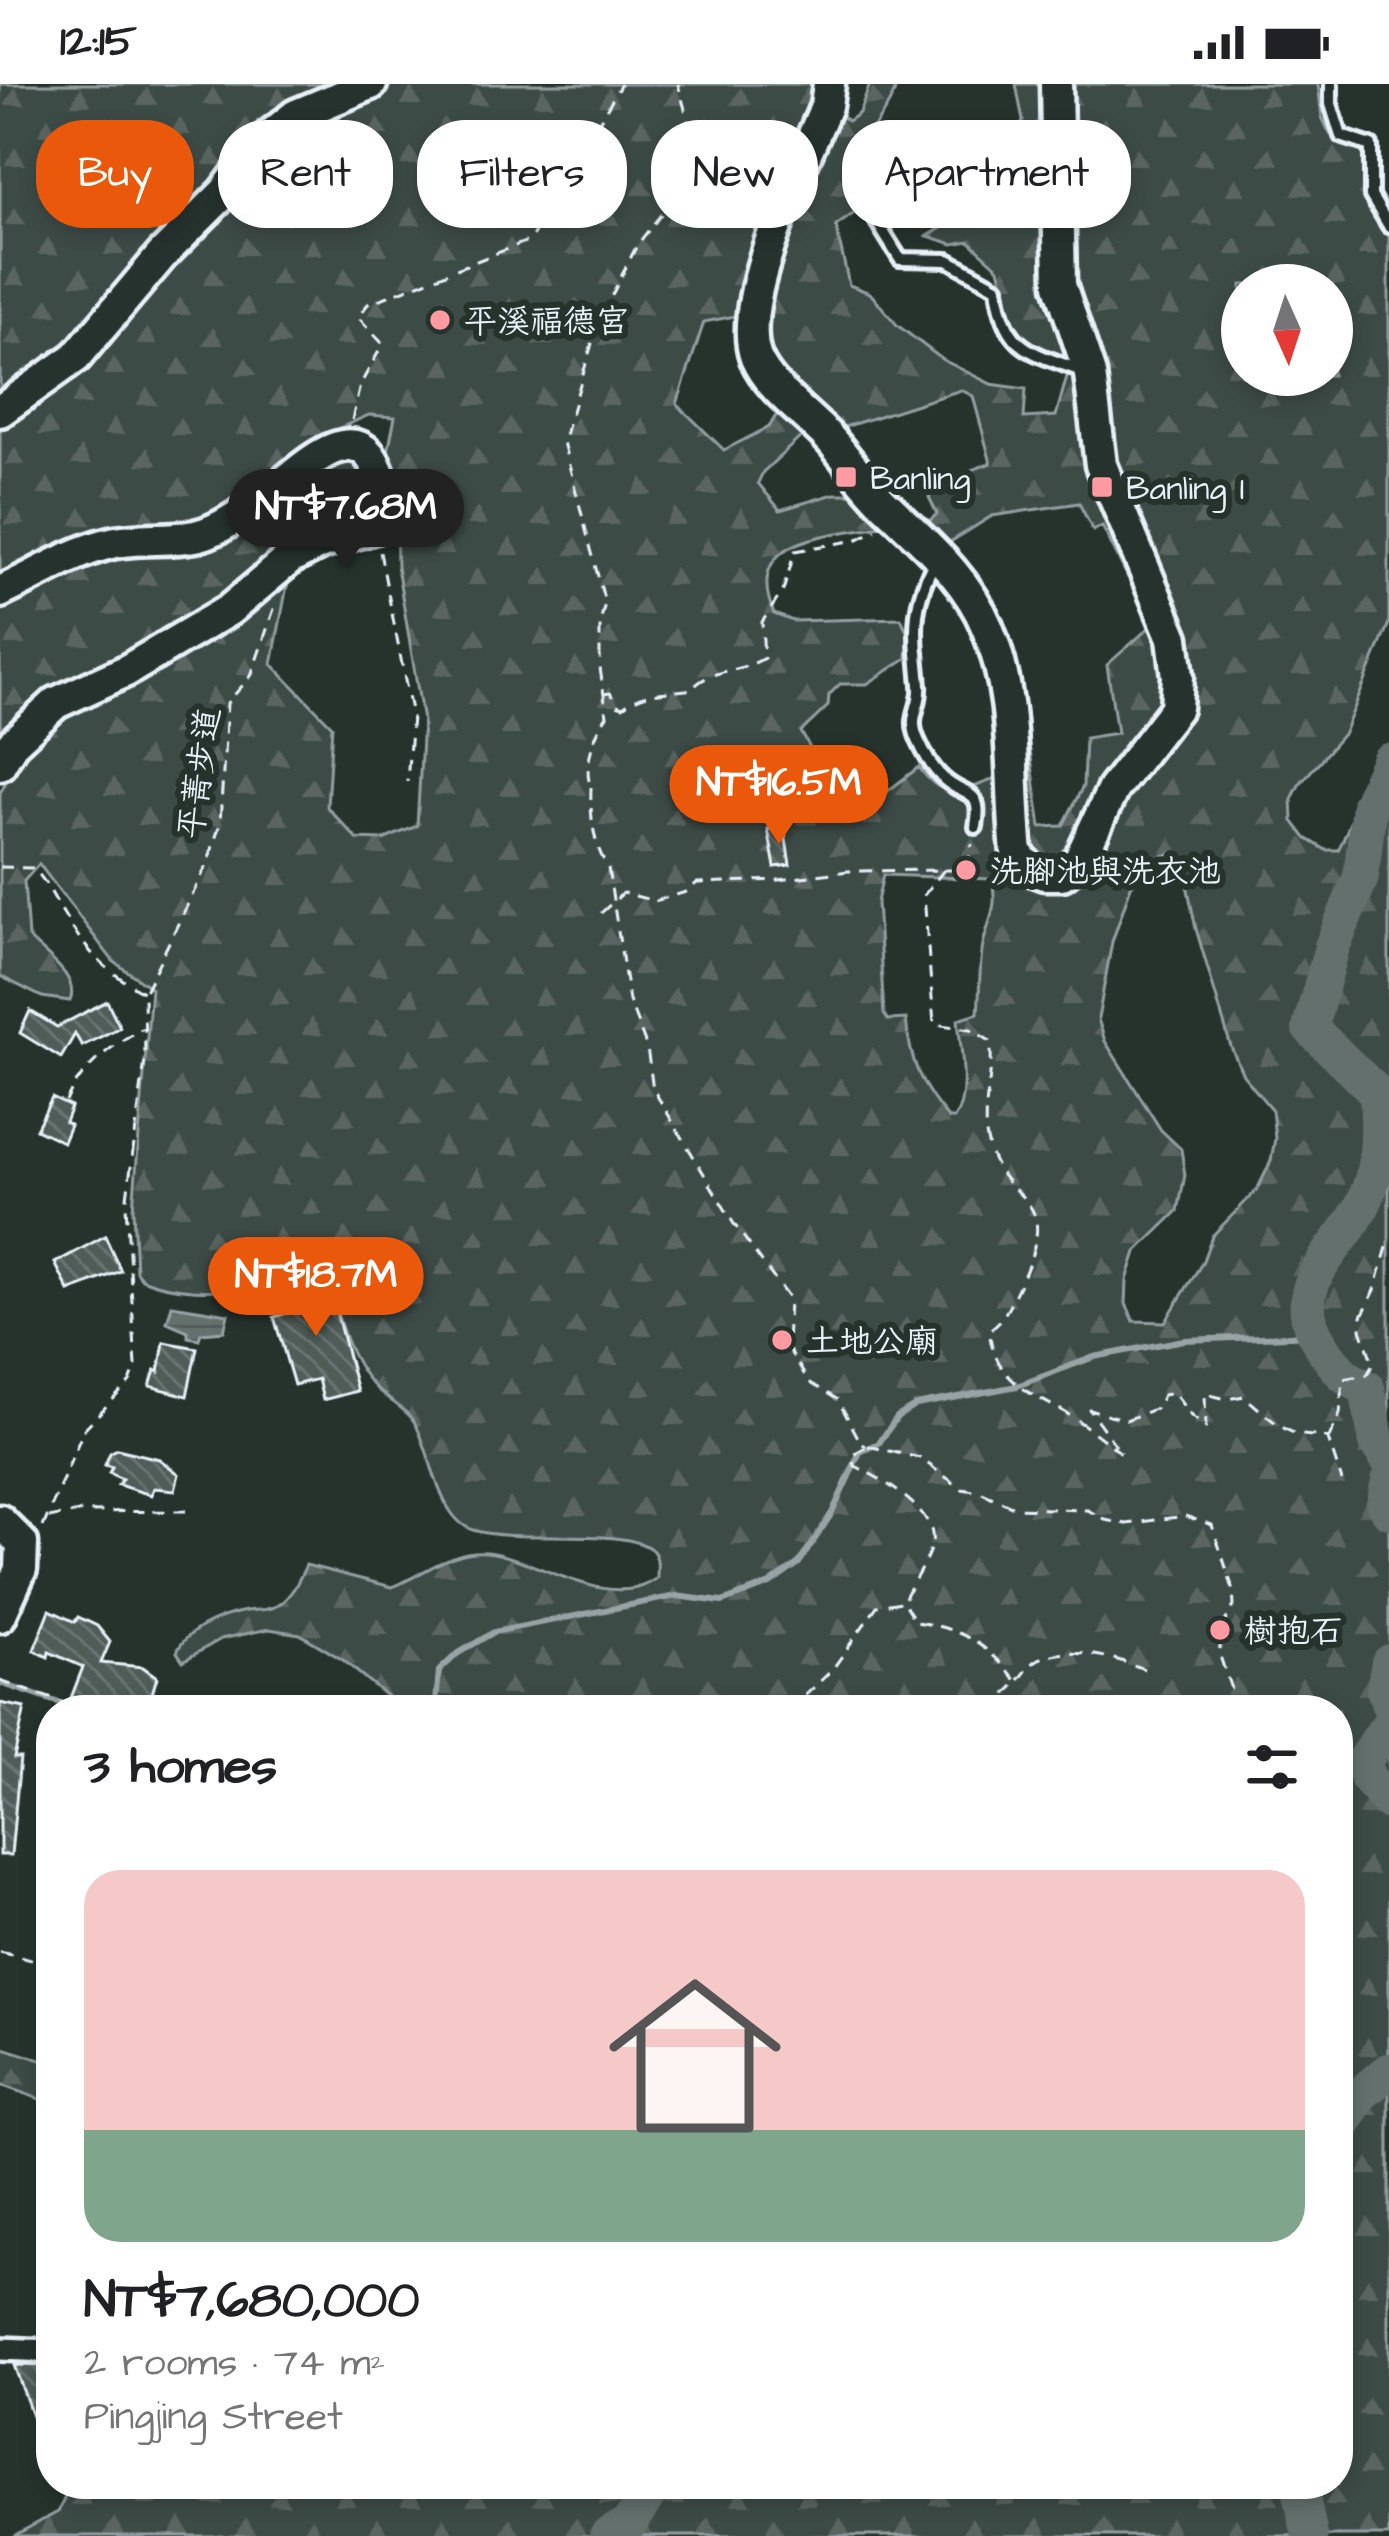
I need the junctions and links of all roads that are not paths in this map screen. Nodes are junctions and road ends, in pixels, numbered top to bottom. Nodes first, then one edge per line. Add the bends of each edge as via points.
1 (371, 84) edge
2 (829, 84) edge
3 (1056, 84) edge
4 (1331, 84) edge
5 (1389, 226) edge
6 (881, 228) edge
7 (1090, 374) junction
8 (0, 411) edge
9 (938, 554) junction
10 (0, 592) edge
11 (0, 764) edge
12 (976, 826) road end
13 (0, 1521) edge
14 (0, 1616) edge
15 (0, 2350) edge
16 (36, 2351) edge

1 - 8 street via 296,115 259,145 76,357
2 - 9 street via 761,268 751,325 757,359 864,484
3 - 7 street via 1060,285
4 - 5 lane via 1341,136 1371,146 1371,196
6 - 7 lane via 900,259 948,260 997,287 1000,320 1016,341
7 - 9 street via 1100,465 1174,638 1178,676 1176,708 1113,789 1079,861 1062,874 1029,868 1017,853 1001,670 987,626
9 - 12 lane via 914,613 921,689 911,722 944,778 973,794
10 - 11 street via 106,544 197,536 312,458 346,445 377,466 382,509 375,527 291,558 229,610 56,703
13 - 14 street via 22,1543
15 - 16 street

